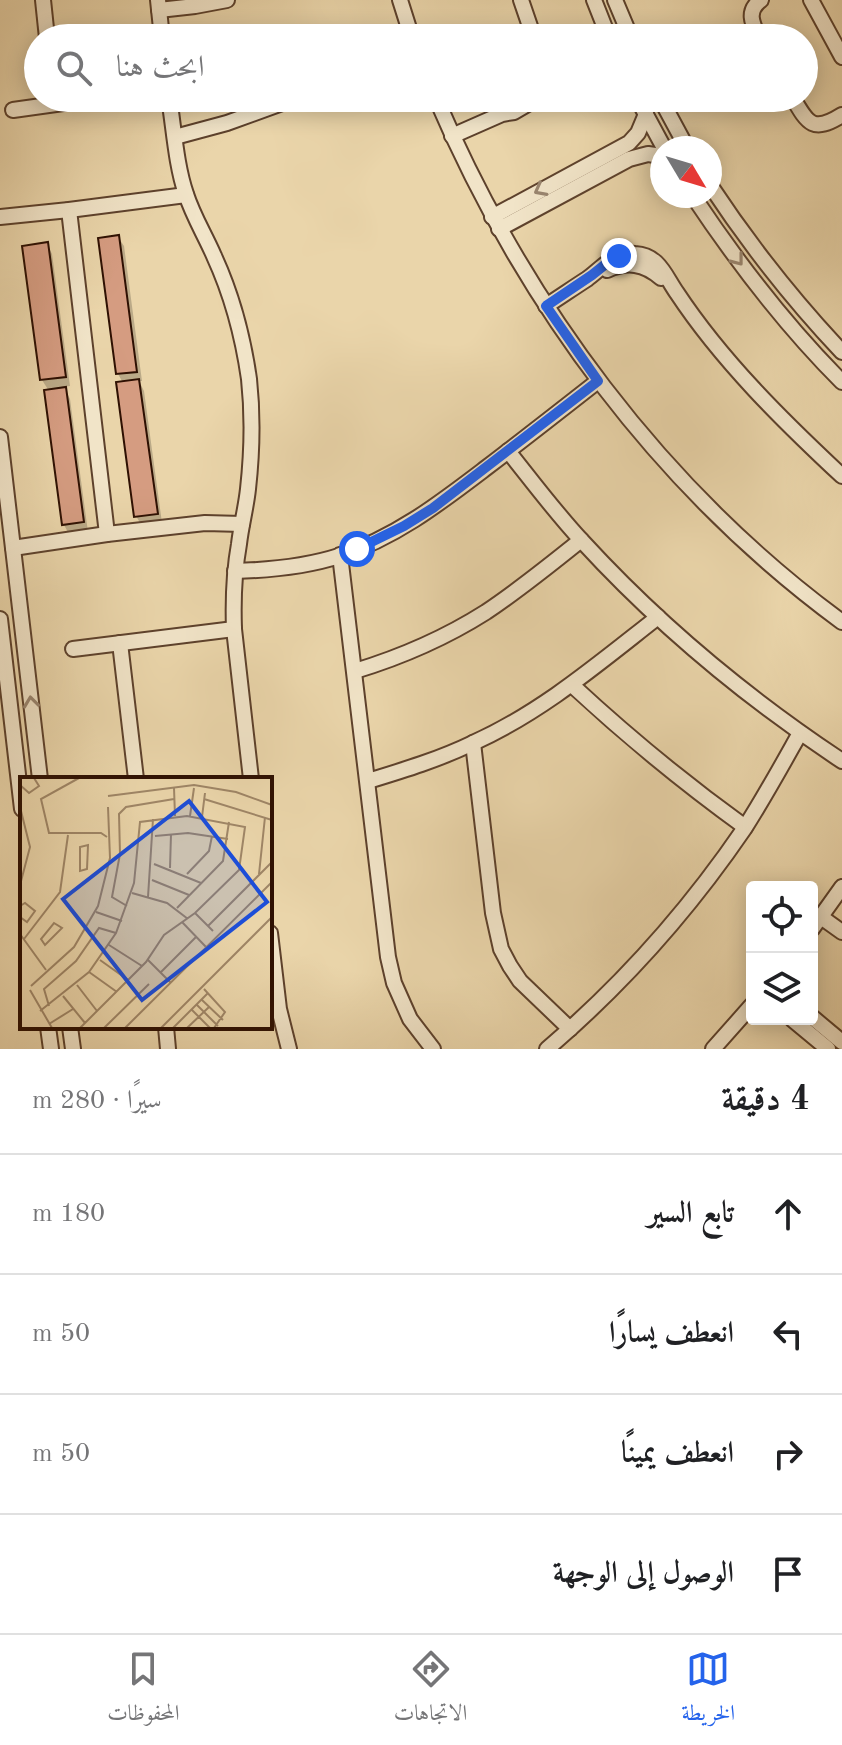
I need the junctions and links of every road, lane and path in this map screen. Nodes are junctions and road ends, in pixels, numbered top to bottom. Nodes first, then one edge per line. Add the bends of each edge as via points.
1 (43, 0) edge
2 (227, 0) edge
3 (400, 0) edge
4 (521, 0) edge
5 (594, 0) edge
6 (615, 0) edge
7 (761, 0) edge
8 (811, 0) edge
9 (159, 5) edge
10 (46, 24) edge
11 (408, 24) edge
12 (530, 24) edge
13 (603, 24) edge
14 (625, 24) edge
15 (752, 24) edge
16 (838, 40) edge
17 (842, 57) edge
18 (24, 108) edge
19 (13, 110) dead end
20 (171, 112) edge
21 (257, 112) edge
22 (442, 112) edge
23 (505, 112) edge
24 (514, 112) edge
25 (668, 112) edge
26 (801, 112) edge
27 (502, 114) junction
28 (646, 114) joint
29 (842, 115) edge
30 (452, 136) junction
31 (658, 136) edge
32 (681, 136) edge
33 (175, 137) junction
34 (650, 154) edge
35 (578, 178) junction
36 (186, 195) junction
37 (722, 204) edge
38 (701, 208) edge
39 (69, 210) junction
40 (0, 217) edge
41 (495, 223) junction
42 (546, 306) junction
43 (842, 352) edge
44 (598, 381) junction
45 (842, 382) edge
46 (0, 437) edge
47 (508, 451) junction
48 (842, 476) edge
49 (242, 524) junction
50 (107, 534) junction
51 (581, 540) junction
52 (13, 548) junction
53 (340, 555) junction
54 (235, 571) junction
55 (658, 617) junction
56 (0, 619) edge
57 (842, 622) edge
58 (234, 629) junction
59 (120, 643) junction
60 (73, 649) dead end
61 (355, 671) junction
62 (572, 685) junction
63 (800, 733) junction
64 (473, 743) junction
65 (842, 761) edge
66 (40, 777) edge
67 (136, 777) edge
68 (251, 777) edge
69 (368, 781) junction
70 (20, 785) edge
71 (745, 827) junction
72 (842, 887) edge
73 (818, 922) edge
74 (818, 923) edge
75 (842, 932) edge
76 (272, 950) edge
77 (746, 1012) edge
78 (818, 1022) edge
79 (799, 1025) edge
80 (48, 1029) edge
81 (70, 1029) edge
82 (166, 1029) edge
83 (570, 1029) junction
84 (842, 1042) edge
85 (51, 1049) edge
86 (73, 1049) edge
87 (168, 1049) edge
88 (289, 1049) edge
89 (433, 1049) edge
90 (547, 1049) edge
91 (713, 1049) edge
92 (828, 1049) edge

1 - 10 street
2 - 9 street
3 - 11 street
4 - 12 street
5 - 13 street
6 - 14 street
7 - 15 street
8 - 16 street
16 - 17 street
18 - 19 street
20 - 33 street
21 - 33 street
22 - 30 street
23 - 27 street
24 - 27 street
25 - 32 street
26 - 29 street via 815,125
27 - 30 street
28 - 31 street
28 - 35 street via 629,143
30 - 41 street
33 - 36 street
34 - 35 street
35 - 41 street
36 - 39 street
36 - 49 street via 224,280 245,355 252,456
37 - 43 street
38 -> 45 street via 767,297
39 - 40 street
39 - 50 street
41 - 42 street
42 - 44 street
42 - 48 street via 619,256 642,255 656,262 715,343
44 - 47 street
44 - 57 street via 696,496
46 - 52 street
47 - 51 street
47 - 53 street via 414,520
49 - 50 street
49 - 54 street
50 - 52 street
51 - 55 street
51 - 61 street via 461,627
66 -> 52 street
53 - 54 street via 291,567
53 - 61 street
54 - 58 street
55 - 62 street
55 - 63 street
56 - 70 street
58 - 59 street
58 - 68 street
59 - 60 street
59 - 67 street
61 - 69 street
62 - 64 street
62 - 71 street via 650,755
63 - 65 street
63 - 71 street
64 - 69 street
64 - 83 street via 501,949 520,981
69 - 89 street via 394,983 410,1019
71 - 83 street via 655,944
72 - 73 street
74 - 75 street
76 - 88 street
77 - 91 street
78 - 84 street
79 - 92 street
80 - 85 street
81 - 86 street
82 - 87 street
83 - 90 street

